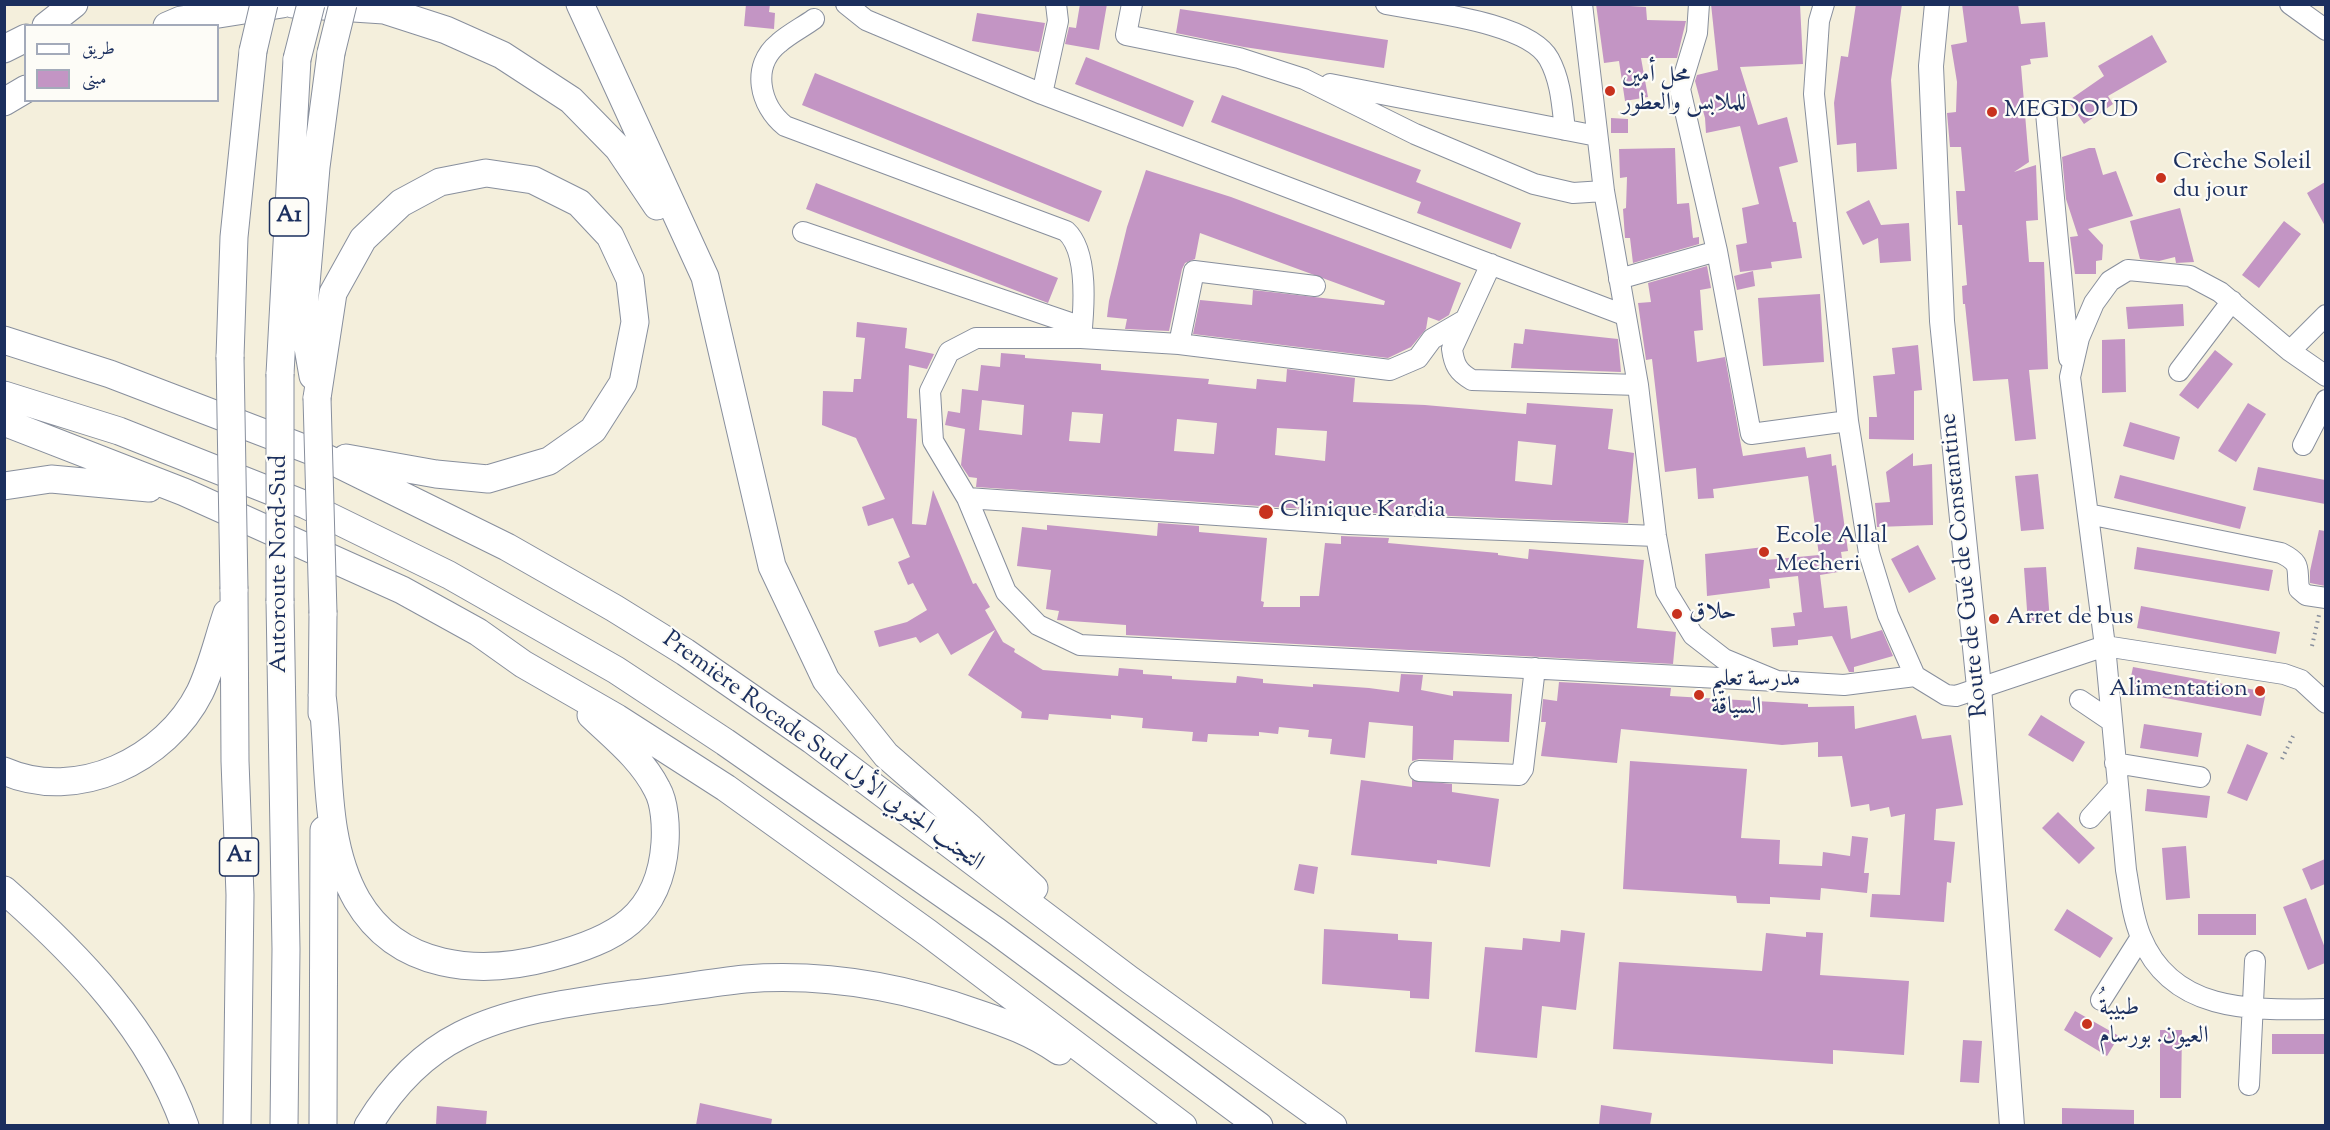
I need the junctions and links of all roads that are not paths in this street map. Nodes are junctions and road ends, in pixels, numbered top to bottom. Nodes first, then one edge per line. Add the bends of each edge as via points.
1 (74, 4) edge
2 (264, 4) edge
3 (282, 4) edge
4 (293, 4) edge
5 (311, 4) edge
6 (343, 4) edge
7 (580, 4) edge
8 (846, 4) edge
9 (1056, 4) edge
10 (1132, 4) edge
11 (1386, 4) edge
12 (1582, 4) edge
13 (1699, 4) edge
14 (1937, 4) edge
15 (2290, 4) edge
16 (1820, 10) edge
17 (814, 19) dead end
18 (49, 24) edge
19 (172, 24) edge
20 (2325, 30) edge
21 (24, 39) edge
22 (4, 49) edge
23 (1304, 79) junction
24 (24, 90) edge
25 (1042, 94) junction
26 (4, 102) edge
27 (2046, 113) dead end
28 (1565, 130) junction
29 (1597, 136) junction
30 (1604, 191) junction
31 (803, 232) dead end
32 (1717, 250) junction
33 (1491, 264) junction
34 (705, 277) junction
35 (1619, 279) junction
36 (1315, 286) dead end
37 (2232, 301) junction
38 (1624, 315) junction
39 (2325, 315) edge
40 (1463, 321) junction
41 (1081, 332) junction
42 (4, 340) edge
43 (1179, 344) junction
44 (2290, 351) junction
45 (2179, 371) dead end
46 (2325, 376) edge
47 (2070, 377) junction
48 (1638, 385) junction
49 (4, 395) edge
50 (316, 398) junction
51 (2325, 400) edge
52 (1848, 421) junction
53 (4, 422) edge
54 (2303, 445) dead end
55 (314, 452) junction
56 (4, 486) edge
57 (184, 492) junction
58 (967, 498) junction
59 (2088, 513) junction
60 (1656, 536) junction
61 (234, 589) junction
62 (2322, 606) edge
63 (2105, 646) junction
64 (1535, 669) junction
65 (1915, 676) junction
66 (1776, 681) junction
67 (559, 686) junction
68 (1979, 687) junction
69 (322, 695) junction
70 (2080, 700) dead end
71 (2325, 703) edge
72 (2111, 721) junction
73 (2115, 763) junction
74 (4, 771) edge
75 (1419, 771) dead end
76 (2200, 777) dead end
77 (2117, 788) junction
78 (2090, 818) dead end
79 (4, 890) edge
80 (2141, 937) junction
81 (2255, 961) dead end
82 (1130, 980) junction
83 (2101, 1000) dead end
84 (2325, 1009) edge
85 (2252, 1010) junction
86 (2249, 1085) dead end
87 (185, 1125) edge
88 (237, 1125) edge
89 (284, 1125) edge
90 (323, 1125) edge
91 (368, 1125) edge
92 (1169, 1125) edge
93 (1183, 1125) edge
94 (1259, 1125) edge
95 (1333, 1125) edge
96 (2012, 1125) edge

1 - 18 highway
2 - 61 highway, Autoroute Nord-Sud / A1, bridge via 253,51 234,237 230,357
3 - 19 highway
4 - 34 highway via 384,10 446,30 502,55 561,93 618,148
5 - 89 highway, Autoroute Nord-Sud / A1, bridge via 297,59 280,374
6 - 50 highway, bridge via 331,53 316,167 303,319
7 - 34 highway
8 - 25 street via 866,20
9 - 25 street via 1058,21
10 - 23 street via 1126,35 1239,58
11 - 28 street via 1504,28 1528,38 1548,56 1560,83
12 - 29 street
13 - 32 street via 1697,33 1680,89
14 - 68 main road, Route de Gué de Constantine via 1930,66 1942,321
15 - 20 street
16 - 52 street via 1814,94
17 - 41 street via 777,44 763,67 762,93 774,117 785,126 1066,231 1082,256
21 - 22 highway
23 - 28 street
23 - 30 street via 1415,134 1534,184 1573,193
24 - 26 highway
25 - 33 street
27 - 47 street
28 - 29 street
29 - 30 street
30 - 35 street
31 - 41 street
32 - 35 street
32 - 52 street via 1751,434
33 - 38 street
33 - 40 street
34 - 82 highway via 772,566 826,680 886,755 971,829
35 - 38 street
36 - 43 street via 1194,271
37 - 44 street
37 - 45 street
37 - 47 street via 2190,276 2128,270 2110,281 2094,303 2079,338
38 - 48 street
39 - 44 street
40 - 43 street via 1432,339 1418,358 1390,370
40 - 48 street via 1452,349 1454,363 1460,373 1472,380
41 - 43 street
41 - 58 street via 976,338 949,352 930,391 933,441
42 - 55 highway, Première Rocade Sud التجنب الجنوبي الأول via 110,374
44 - 46 street
47 - 59 street
48 - 60 street
49 - 94 highway, Première Rocade Sud التجنب الجنوبي الأول via 119,431 306,505 449,575 589,655 725,741 847,825
50 - 55 highway via 333,293 363,239 401,203 440,182 486,173 533,180 579,203 610,236 630,279 635,322 623,383 593,430 549,462 488,479 436,474
50 - 69 highway, bridge
51 - 54 street
52 - 65 street via 1869,553 1888,615
53 - 57 highway
55 - 82 highway, Première Rocade Sud التجنب الجنوبي الأول via 507,548 685,652 812,740
56 - 57 highway via 51,479
57 - 67 highway via 402,590 478,632
58 - 60 street via 1348,524
58 - 64 street via 1006,592 1038,625 1080,645
59 - 62 street via 2281,553 2295,560 2299,589
59 - 63 street
60 - 66 street via 1666,591 1693,635 1724,659
61 - 74 highway via 200,692 172,731 145,754 120,769 62,782
61 - 88 highway, Autoroute Nord-Sud / A1 via 240,895
63 - 68 street
63 - 71 street via 2284,674 2301,680
63 - 72 street
64 - 66 street
64 - 75 street via 1523,769 1519,775
65 - 66 street via 1844,685
65 - 68 street via 1946,695 1956,696
67 - 69 highway via 640,762 659,791 665,834 659,875 636,916 596,945 519,965 491,968 437,961 411,952 374,923 357,899 343,867 335,831
67 - 93 highway via 726,788 928,933
68 - 96 main road, Route de Gué de Constantine
69 - 90 highway
70 - 72 street
72 - 73 street
73 - 76 street
73 - 77 street
77 - 78 street
77 - 80 street via 2132,906
79 - 87 highway via 97,979 156,1064
80 - 83 street
80 - 85 street via 2168,976 2190,992 2224,1005
81 - 85 street
82 - 95 highway, Première Rocade Sud التجنب الجنوبي الأول
84 - 85 street
85 - 86 street
91 - 92 highway via 404,1077 432,1053 461,1035 492,1023 569,1003 746,979 803,978 929,996 1018,1027

